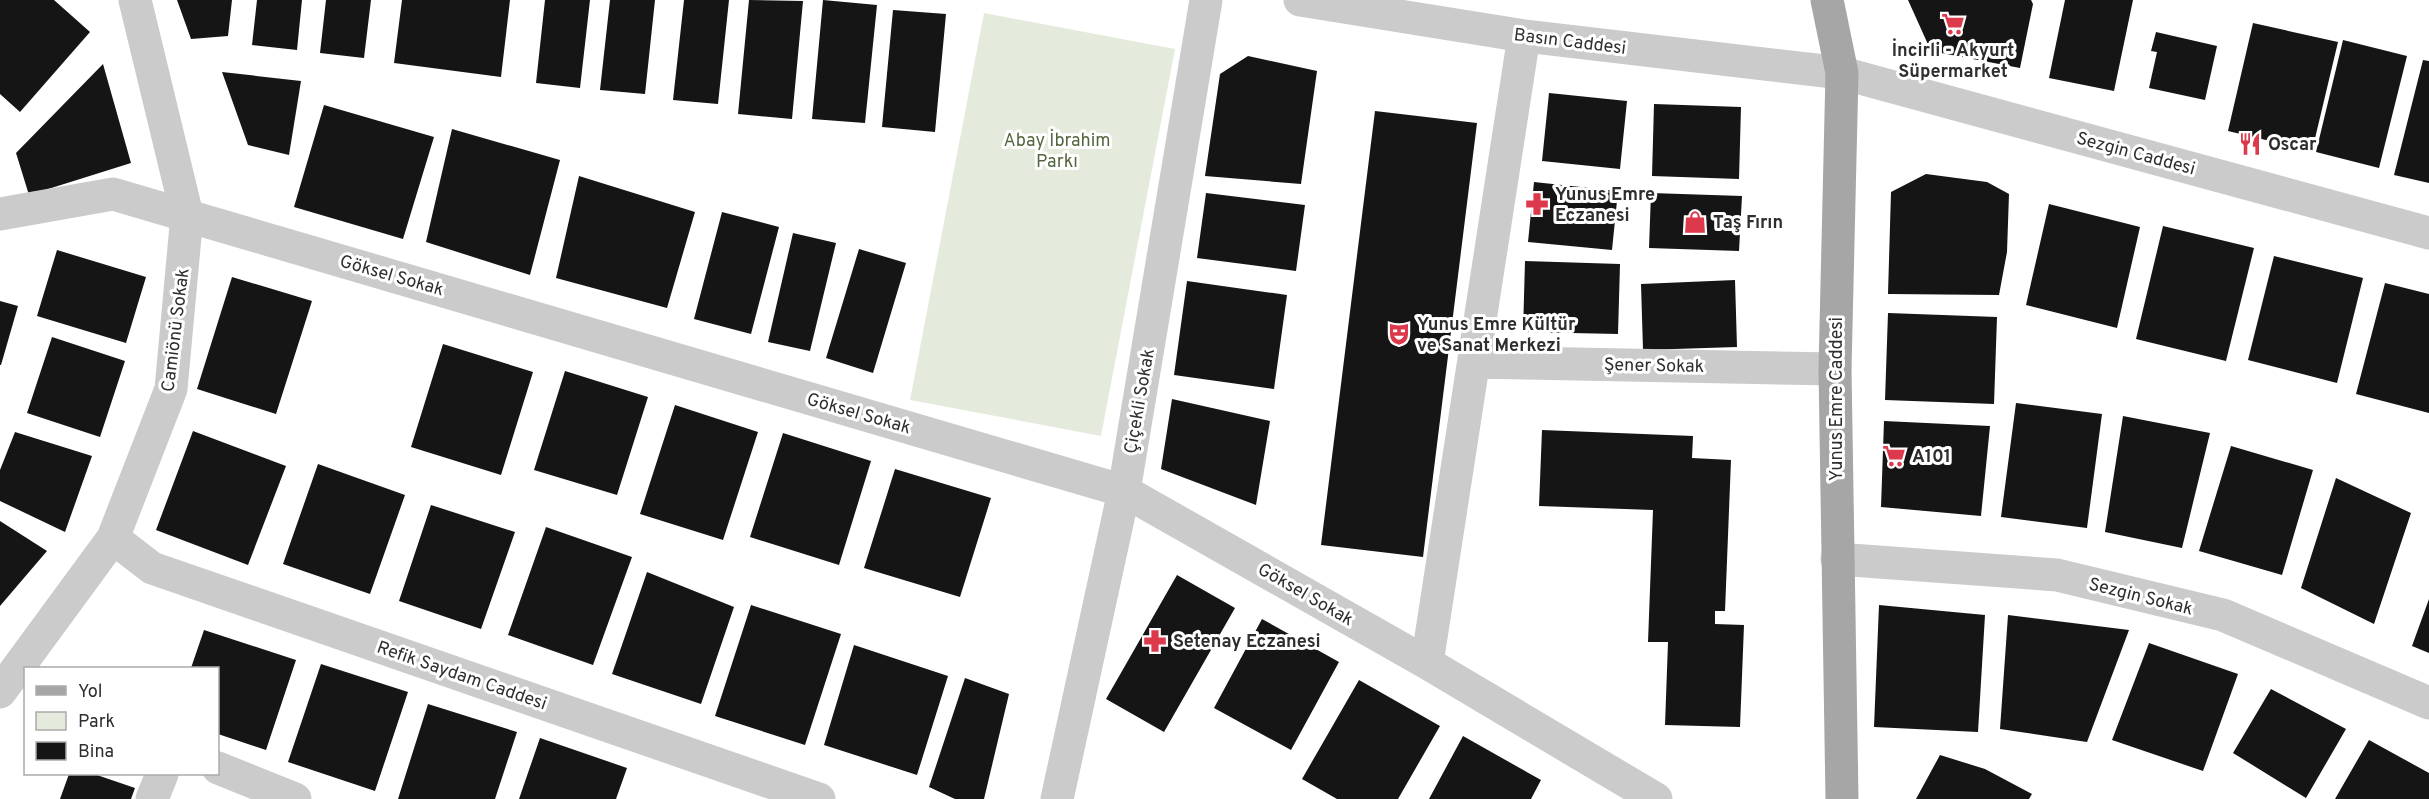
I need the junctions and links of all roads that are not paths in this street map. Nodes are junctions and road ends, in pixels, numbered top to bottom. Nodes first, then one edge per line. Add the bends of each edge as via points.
1 (135, 0) edge
2 (1206, 0) edge
3 (1300, 0) edge
4 (1827, 0) edge
5 (1524, 36) junction
6 (1842, 73) junction
7 (0, 214) edge
8 (188, 215) junction
9 (2429, 233) edge
10 (1474, 362) junction
11 (1835, 369) junction
12 (1124, 491) junction
13 (113, 537) junction
14 (1837, 559) junction
15 (1427, 663) junction
16 (9, 678) edge
17 (2429, 703) edge
18 (219, 768) edge
19 (162, 775) edge
20 (152, 799) edge
21 (295, 799) edge
22 (819, 799) edge
23 (1057, 799) edge
24 (1656, 799) edge
25 (1842, 799) edge

1 - 8 street, Camiönü Sokak
2 - 12 street, Çiçekli Sokak
3 - 5 street, Basın Caddesi
4 - 6 main road, Yunus Emre Caddesi
5 - 6 street, Basın Caddesi
5 - 10 street
6 - 9 street, Sezgin Caddesi
6 - 11 main road, Yunus Emre Caddesi
7 - 8 street, Göksel Sokak via 113,194
8 - 12 street, Göksel Sokak
8 - 13 street, Camiönü Sokak via 171,389
10 - 11 street, Şener Sokak
10 - 15 street
11 - 14 main road, Yunus Emre Caddesi
12 - 15 street, Göksel Sokak
12 - 23 street, Çiçekli Sokak
13 - 16 street, Camiönü Sokak
13 - 22 street, Refik Saydam Caddesi via 152,568
14 - 17 street, Sezgin Sokak via 2057,575 2223,615
14 - 25 main road, Yunus Emre Caddesi
15 - 24 street, Göksel Sokak
18 - 21 street
19 - 20 street

